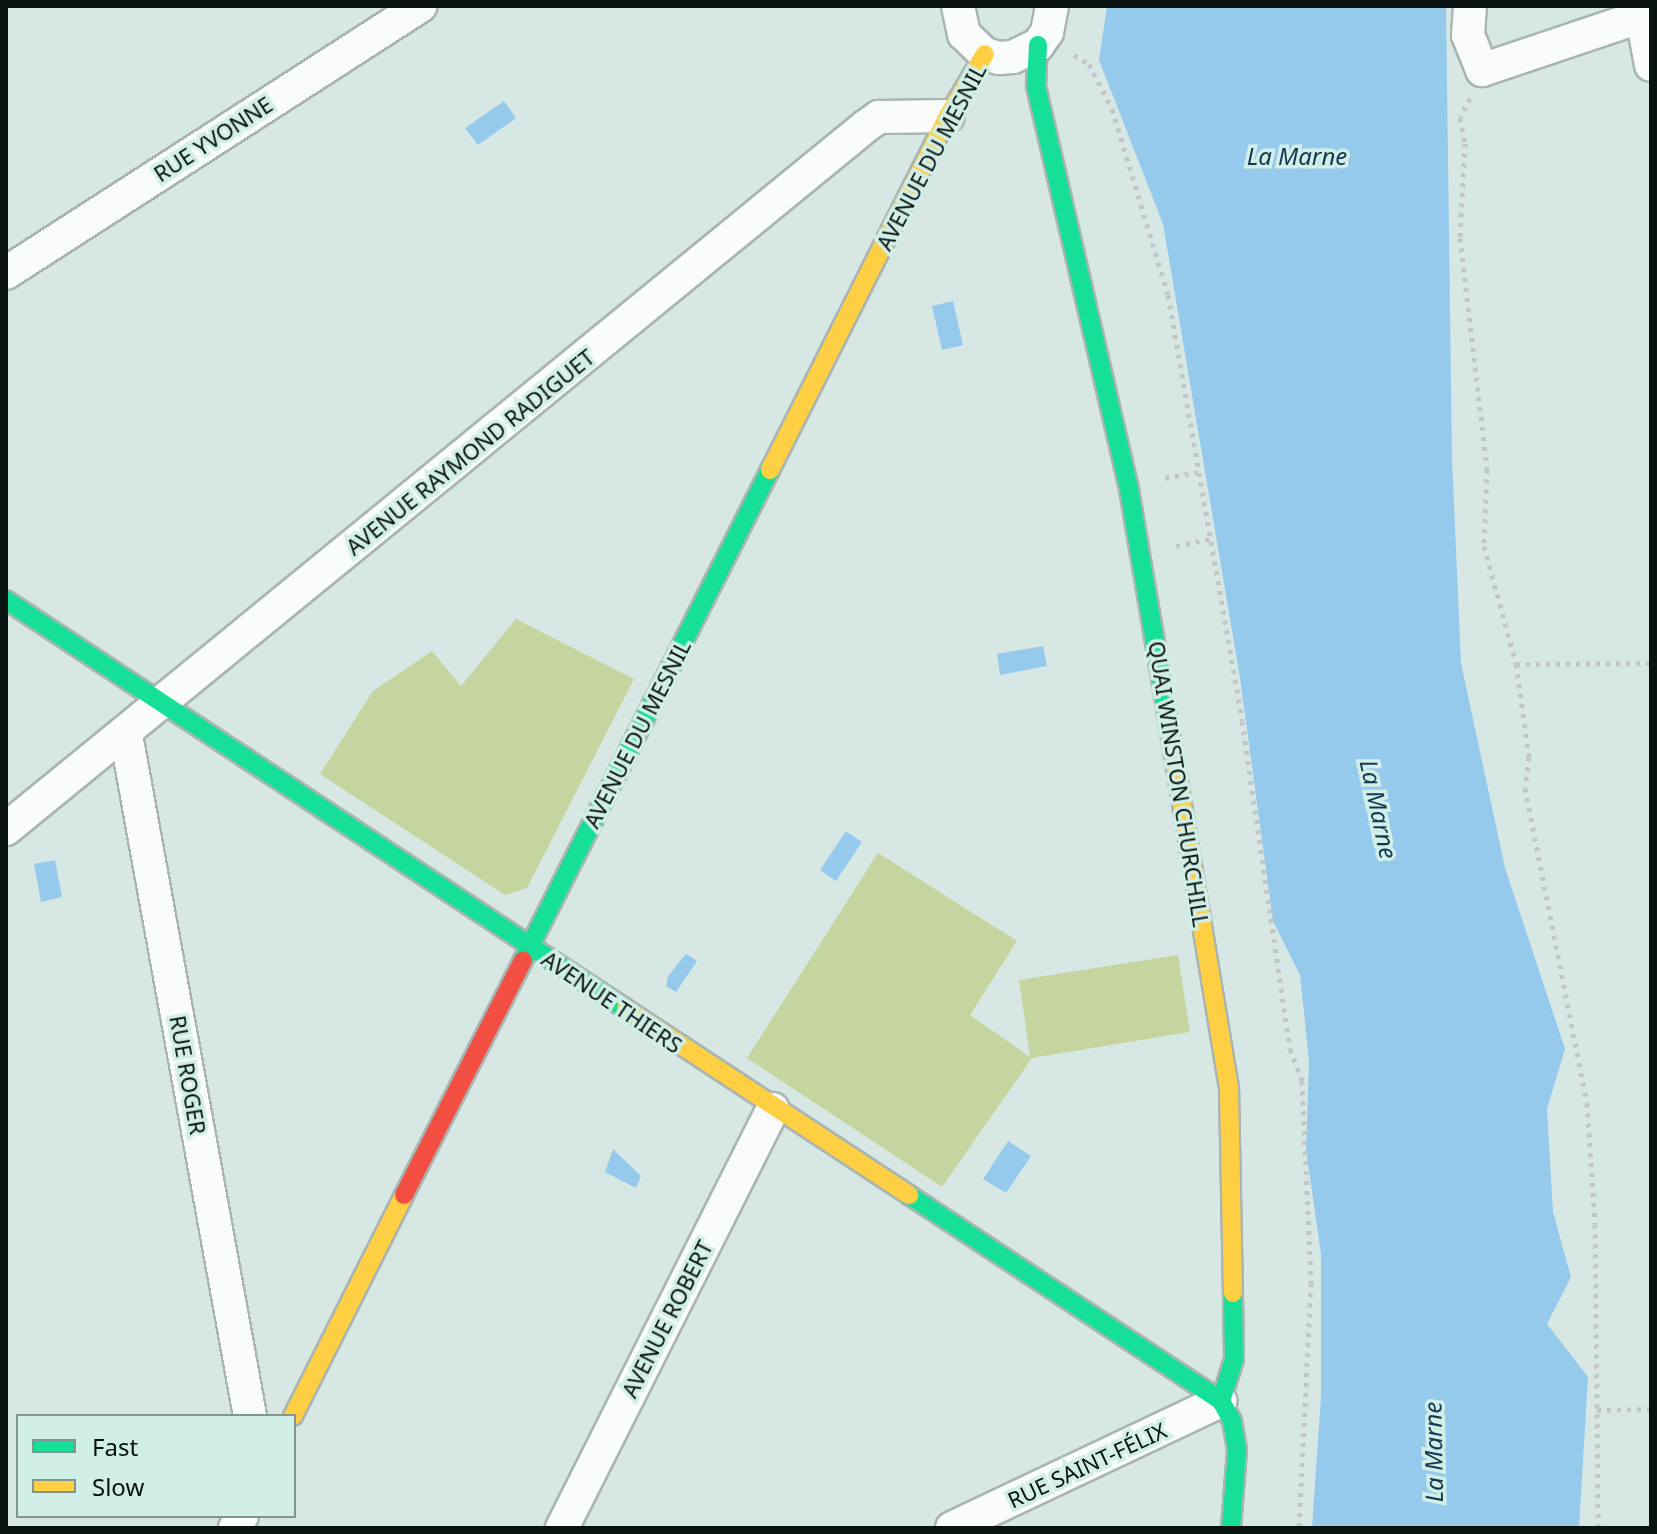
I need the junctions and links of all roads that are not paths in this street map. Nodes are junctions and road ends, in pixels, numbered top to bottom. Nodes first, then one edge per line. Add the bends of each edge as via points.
1 (420, 6) edge
2 (958, 6) edge
3 (1052, 6) edge
4 (1470, 6) edge
5 (1646, 15) edge
6 (1038, 45) junction
7 (985, 54) junction
8 (1651, 65) edge
9 (948, 116) junction
10 (6, 273) edge
11 (6, 600) edge
12 (164, 704) junction
13 (126, 735) junction
14 (6, 829) edge
15 (529, 947) junction
16 (773, 1109) junction
17 (1221, 1401) junction
18 (250, 1414) edge
19 (294, 1414) edge
20 (562, 1528) edge
21 (952, 1528) edge
22 (1231, 1528) edge

1 - 10 street, RUE YVONNE
2 - 7 street via 964,34
3 - 6 street via 1047,32
4 - 5 street via 1468,35 1496,66
5 - 8 street
6 - 7 street via 1013,57
6 - 17 street, QUAI WINSTON CHURCHILL via 1036,86 1129,489 1229,1088 1234,1359
7 - 9 street, AVENUE DU MESNIL
9 - 12 street, AVENUE RAYMOND RADIGUET via 879,117 866,126
9 - 15 street, AVENUE DU MESNIL
11 - 12 street, AVENUE THIERS
12 - 13 street, AVENUE RAYMOND RADIGUET
12 - 15 street, AVENUE THIERS
13 - 14 street, AVENUE RAYMOND RADIGUET
13 - 18 street, RUE ROGER
15 - 16 street, AVENUE THIERS
15 - 19 street, AVENUE DU MESNIL
16 - 17 street, AVENUE THIERS
16 - 20 street, AVENUE ROBERT
17 - 21 street, RUE SAINT-FÉLIX
17 - 22 street via 1232,1421 1237,1450

